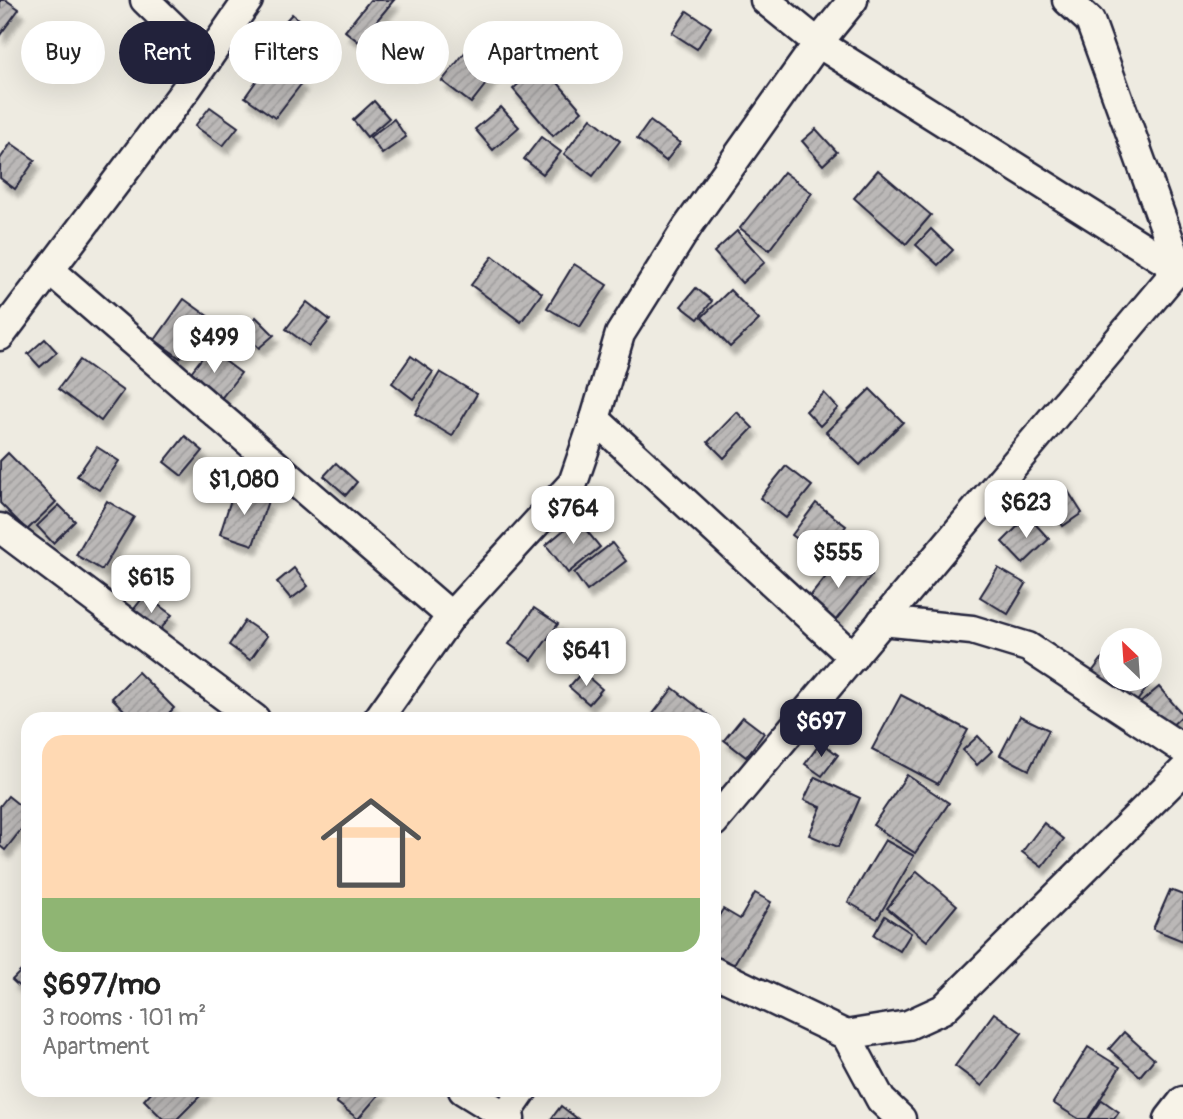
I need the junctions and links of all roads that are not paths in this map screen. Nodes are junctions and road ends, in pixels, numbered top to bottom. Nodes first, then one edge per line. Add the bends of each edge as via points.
1 (145, 0) edge
2 (248, 0) edge
3 (765, 0) edge
4 (853, 0) edge
5 (1067, 0) edge
6 (167, 21) edge
7 (818, 43) junction
8 (215, 48) edge
9 (189, 84) edge
10 (50, 270) junction
11 (1181, 272) edge
12 (0, 336) edge
13 (595, 419) junction
14 (0, 528) edge
15 (451, 616) junction
16 (883, 621) junction
17 (853, 657) junction
18 (246, 712) edge
19 (391, 712) edge
20 (1183, 749) edge
21 (1183, 771) edge
22 (721, 814) edge
23 (721, 975) edge
24 (846, 1035) junction
25 (475, 1097) edge
26 (517, 1097) edge
27 (1183, 1101) edge
28 (504, 1113) edge
29 (901, 1119) edge
30 (1169, 1119) edge

1 - 6 street
2 - 8 street
3 - 7 street
4 - 7 street
5 - 11 street via 1090,21
7 - 11 street
7 - 13 street via 688,226 620,334
9 - 10 street
10 - 12 street
10 - 15 street
11 - 16 street
13 - 15 street via 573,483
13 - 17 street
14 - 18 street
15 - 19 street
16 - 17 street
16 - 20 street via 972,630 1028,647
17 - 22 street
21 - 24 street via 943,1009 908,1025
23 - 24 street
24 - 29 street via 881,1100
25 - 28 street
26 - 28 street
27 - 30 street

